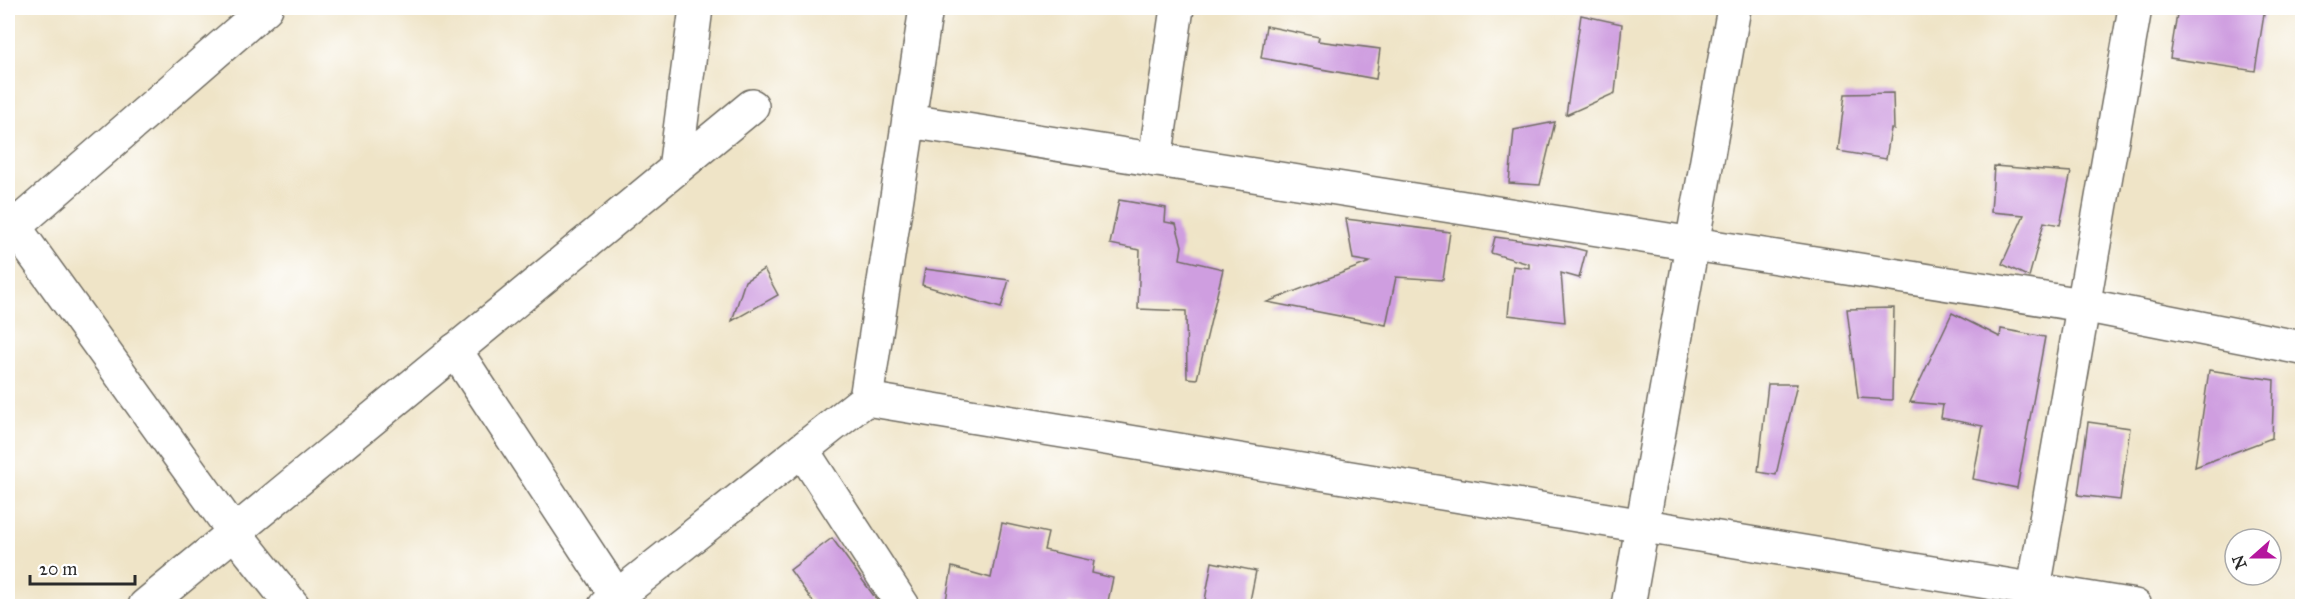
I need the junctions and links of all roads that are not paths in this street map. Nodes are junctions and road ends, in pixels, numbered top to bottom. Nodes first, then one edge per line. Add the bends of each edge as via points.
1 (266, 8) edge
2 (696, 8) edge
3 (926, 8) edge
4 (1177, 8) edge
5 (1734, 8) edge
6 (2134, 8) edge
7 (752, 106) dead end
8 (909, 121) junction
9 (1155, 160) junction
10 (675, 169) junction
11 (11, 223) edge
12 (1693, 245) junction
13 (2083, 305) junction
14 (2302, 348) edge
15 (455, 350) junction
16 (866, 399) junction
17 (802, 450) junction
18 (1642, 526) junction
19 (234, 532) junction
20 (2033, 598) edge
21 (615, 603) edge
22 (145, 606) edge
23 (293, 606) edge
24 (903, 606) edge
25 (1628, 606) edge
26 (2135, 606) edge

1 - 11 street
2 - 10 street
3 - 8 street
4 - 9 street
5 - 12 street
6 - 13 street
7 - 10 street
8 - 9 street
8 - 16 street
9 - 12 street
10 - 15 street
11 - 19 street
12 - 13 street
12 - 18 street
13 - 14 street
13 - 20 street
15 - 19 street
15 - 21 street
16 - 17 street
16 - 18 street
17 - 21 street
17 - 24 street
18 - 20 street
18 - 25 street
19 - 22 street
19 - 23 street
20 - 26 street

